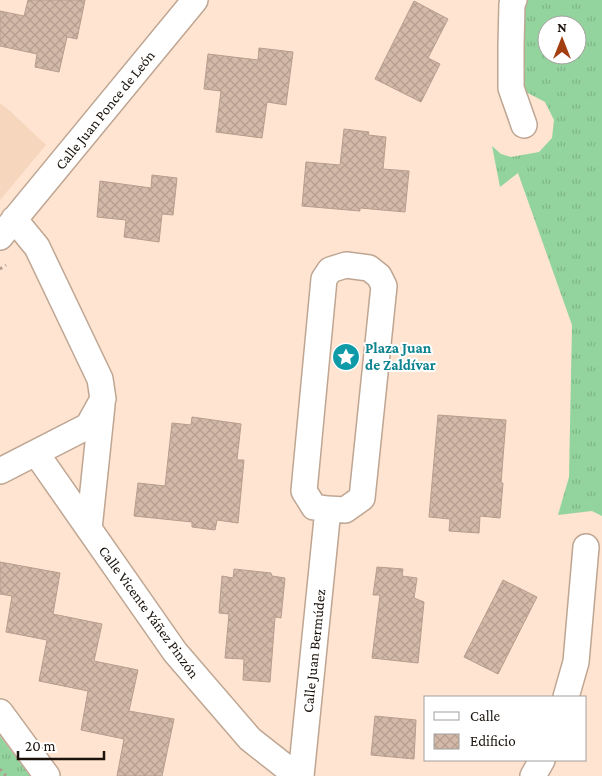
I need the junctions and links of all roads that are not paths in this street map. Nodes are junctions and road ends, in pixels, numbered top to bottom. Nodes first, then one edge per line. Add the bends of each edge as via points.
1 (195, 0) edge
2 (514, 0) edge
3 (524, 125) dead end
4 (7, 228) edge
5 (103, 399) junction
6 (36, 453) junction
7 (0, 471) edge
8 (327, 517) junction
9 (89, 529) junction
10 (586, 547) dead end
11 (566, 696) edge
12 (0, 712) edge
13 (541, 761) edge
14 (47, 776) edge
15 (297, 776) edge
16 (301, 776) edge
17 (533, 776) edge

1 - 4 street, Calle Juan Ponce de León
2 - 3 street via 511,88
4 - 5 street via 37,248 100,379
5 - 6 street via 88,426
5 - 9 street
6 - 7 street
6 - 9 street, Calle Vicente Yáñez Pinzón
8 - 8 street via 362,498 384,286 379,276 368,268 346,265 330,270 324,279 304,491 314,507
8 - 16 street, Calle Juan Bermúdez
9 - 15 street, Calle Vicente Yáñez Pinzón via 182,660 250,739
10 - 11 street via 576,662
12 - 14 street
13 - 17 street

